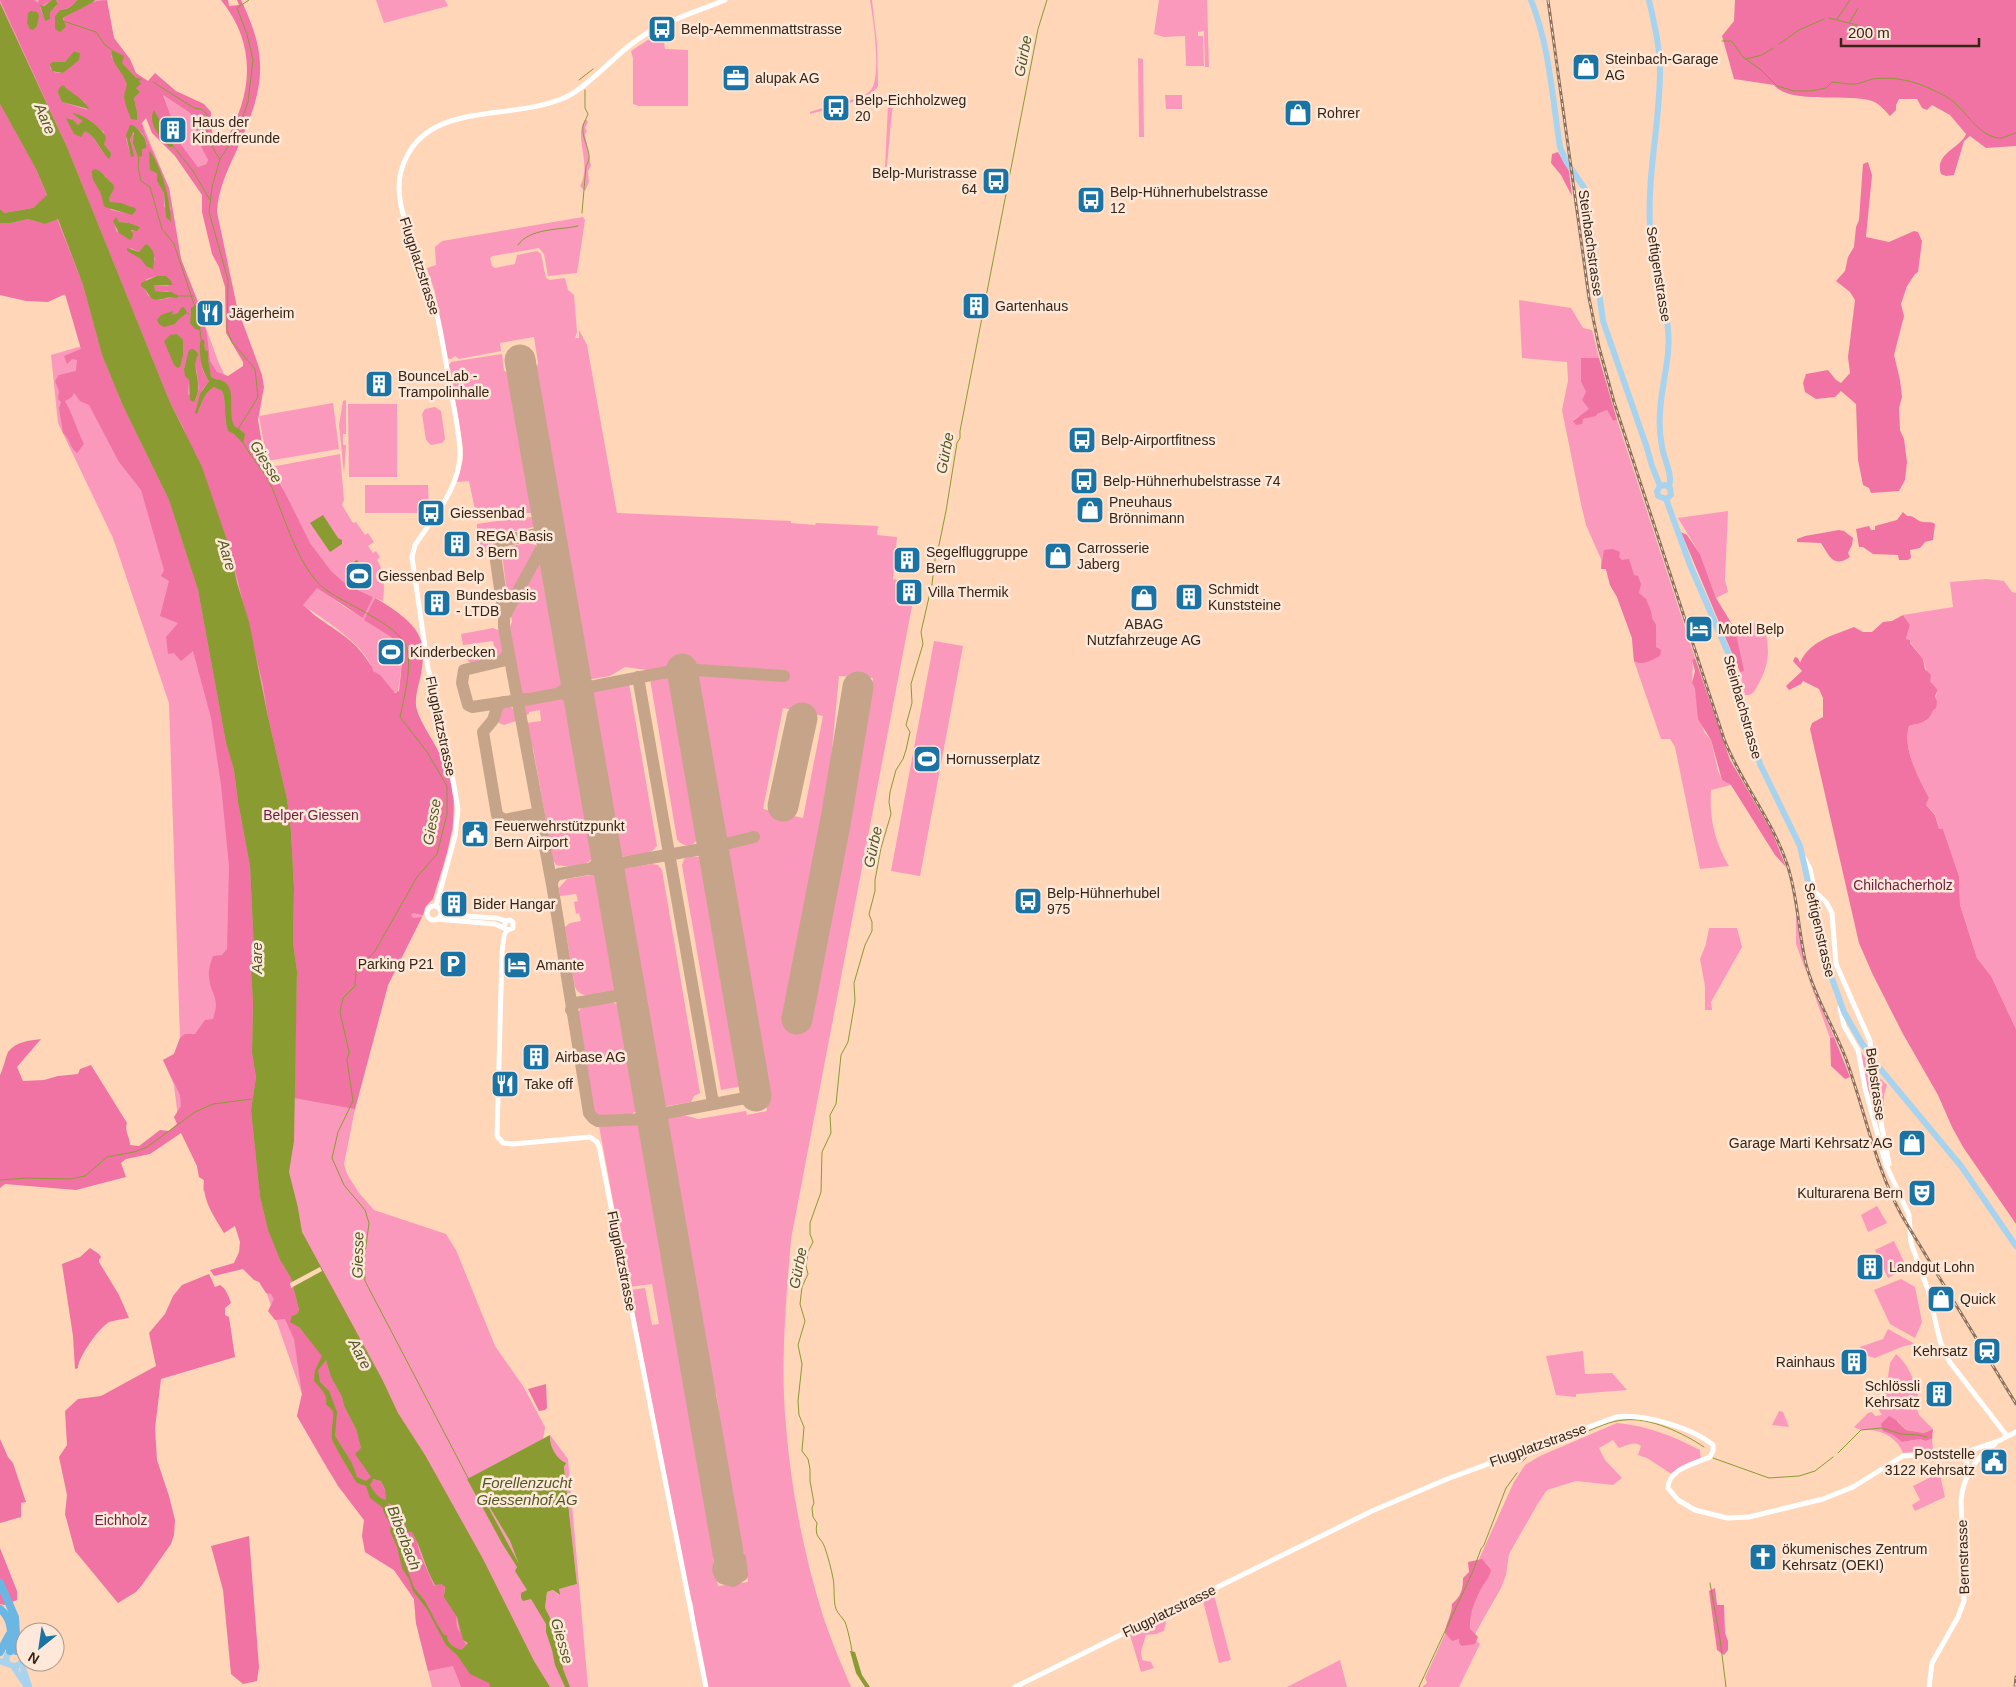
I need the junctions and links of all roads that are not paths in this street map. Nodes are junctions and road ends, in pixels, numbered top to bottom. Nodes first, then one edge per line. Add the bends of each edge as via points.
1 (725, 0) edge
2 (1531, 0) edge
3 (1648, 0) edge
4 (1660, 486) junction
5 (1669, 487) junction
6 (1666, 499) junction
7 (1804, 857) junction
8 (436, 906) junction
9 (441, 912) junction
10 (436, 919) junction
11 (505, 926) junction
12 (1839, 1002) junction
13 (1891, 1177) junction
14 (2016, 1246) edge
15 (2016, 1432) edge
16 (2007, 1436) junction
17 (2000, 1440) junction
18 (1966, 1452) junction
19 (1968, 1472) junction
20 (0, 1583) edge
21 (0, 1609) edge
22 (7, 1653) edge
23 (0, 1661) edge
24 (15, 1663) edge
25 (11, 1664) junction
26 (24, 1672) edge
27 (28, 1687) edge
28 (706, 1687) edge
29 (1015, 1687) edge
30 (1928, 1687) edge

1 - 8 street, Flugplatzstrasse via 650,32 624,50 585,86 558,100 440,125 415,144 401,171 401,204 438,316 460,452 460,466 454,481 415,546 412,557 428,668 458,809 453,844
2 - 4 main road, Steinbachstrasse via 1549,61 1559,141 1566,161 1585,189 1603,322
3 - 5 main road, Seftigenstrasse via 1660,63 1650,226 1668,332 1660,422 1662,451 1671,480
4 - 5 main road
4 - 6 main road, Steinbachstrasse via 1658,496
5 - 6 main road via 1671,493
6 - 7 main road, Steinbachstrasse via 1690,565 1732,662 1760,764
7 - 12 main road, Seftigenstrasse via 1819,935
7 - 13 street, Belpstrasse via 1815,892 1832,913 1836,964 1870,1041 1879,1117
8 - 9 street
8 - 10 street via 429,908 428,914 431,919
9 - 10 street
9 - 11 street via 497,918
10 - 11 street
11 - 28 street, Flugplatzstrasse via 496,1136 502,1143 513,1144 590,1137 599,1146
12 - 13 street, Belpstrasse via 1844,1026 1858,1050 1865,1088
12 - 14 main road, Seftigenstrasse via 1868,1053 1961,1166
13 - 16 street, Belpstrasse via 1909,1215 1910,1239 1946,1355
15 - 16 street, Bernstrasse
16 - 17 street, Bernstrasse
17 - 18 street, Flugplatzstrasse
17 - 19 street, Bernstrasse via 1978,1458
18 - 19 street
18 - 29 street, Flugplatzstrasse via 1903,1456 1854,1487 1823,1499 1749,1517 1727,1518 1695,1510 1678,1500 1668,1488 1673,1475 1710,1457 1713,1445 1643,1416 1616,1417 1447,1479 1372,1511
19 - 30 street, Bernstrasse via 1961,1501 1964,1601 1932,1663
20 - 22 highway via 15,1617
21 - 22 highway via 8,1619 10,1630
22 - 25 main road
23 - 25 main road
24 - 25 main road
25 - 27 main road
26 - 27 main road

